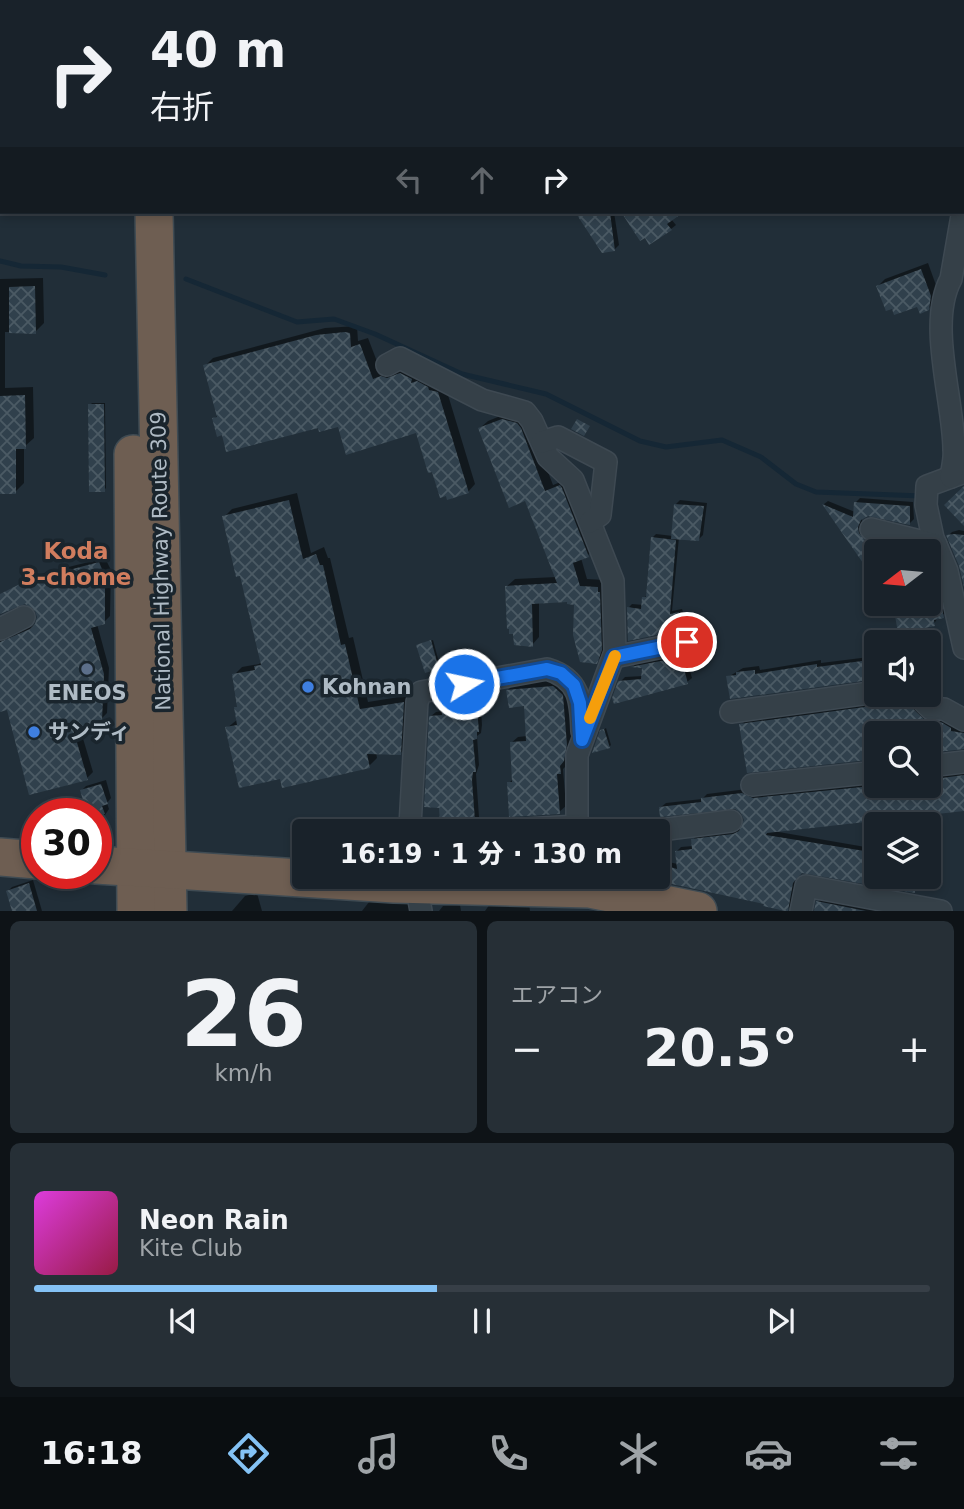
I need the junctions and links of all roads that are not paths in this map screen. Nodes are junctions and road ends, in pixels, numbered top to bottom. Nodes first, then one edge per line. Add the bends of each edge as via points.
1 (131, 214) edge
2 (154, 214) edge
3 (963, 216) edge
4 (387, 365) dead end
5 (542, 442) junction
6 (957, 475) edge
7 (590, 522) junction
8 (871, 529) dead end
9 (912, 539) edge
10 (935, 539) edge
11 (942, 559) edge
12 (24, 617) dead end
13 (0, 629) edge
14 (687, 642) dead end
15 (964, 648) edge
16 (614, 657) junction
17 (864, 694) edge
18 (929, 707) edge
19 (732, 712) dead end
20 (964, 720) edge
21 (582, 740) junction
22 (964, 762) edge
23 (941, 765) edge
24 (864, 773) edge
25 (752, 785) dead end
26 (410, 819) edge
27 (577, 819) edge
28 (731, 821) dead end
29 (670, 829) edge
30 (0, 857) edge
31 (21, 859) edge
32 (112, 866) edge
33 (151, 869) junction
34 (502, 889) edge
35 (605, 889) edge
36 (418, 897) edge
37 (136, 911) edge
38 (168, 911) edge
39 (698, 911) edge
40 (801, 911) edge
41 (941, 911) edge

1 - 33 highway, National Highway Route 309
2 - 33 highway, National Highway Route 309
3 - 6 street via 941,338
4 - 5 street via 400,358 482,400 525,412
5 - 7 street via 548,457 573,480
5 - 7 street via 558,437 606,462 600,515
6 - 10 street via 927,486
7 - 16 street via 614,581
8 - 9 street
11 - 15 street
12 - 13 street
14 - 16 street
16 - 21 street
17 - 19 street
18 - 20 street
21 - 26 street via 580,703 574,685 561,673 547,669 421,692
21 - 27 street via 577,755
22 - 23 street
24 - 25 street
28 - 29 street
30 - 31 highway
32 - 33 highway
33 - 36 highway
33 - 37 highway, National Highway Route 309
33 - 38 highway, National Highway Route 309
34 - 36 highway
35 - 39 highway
40 - 41 street via 806,886

